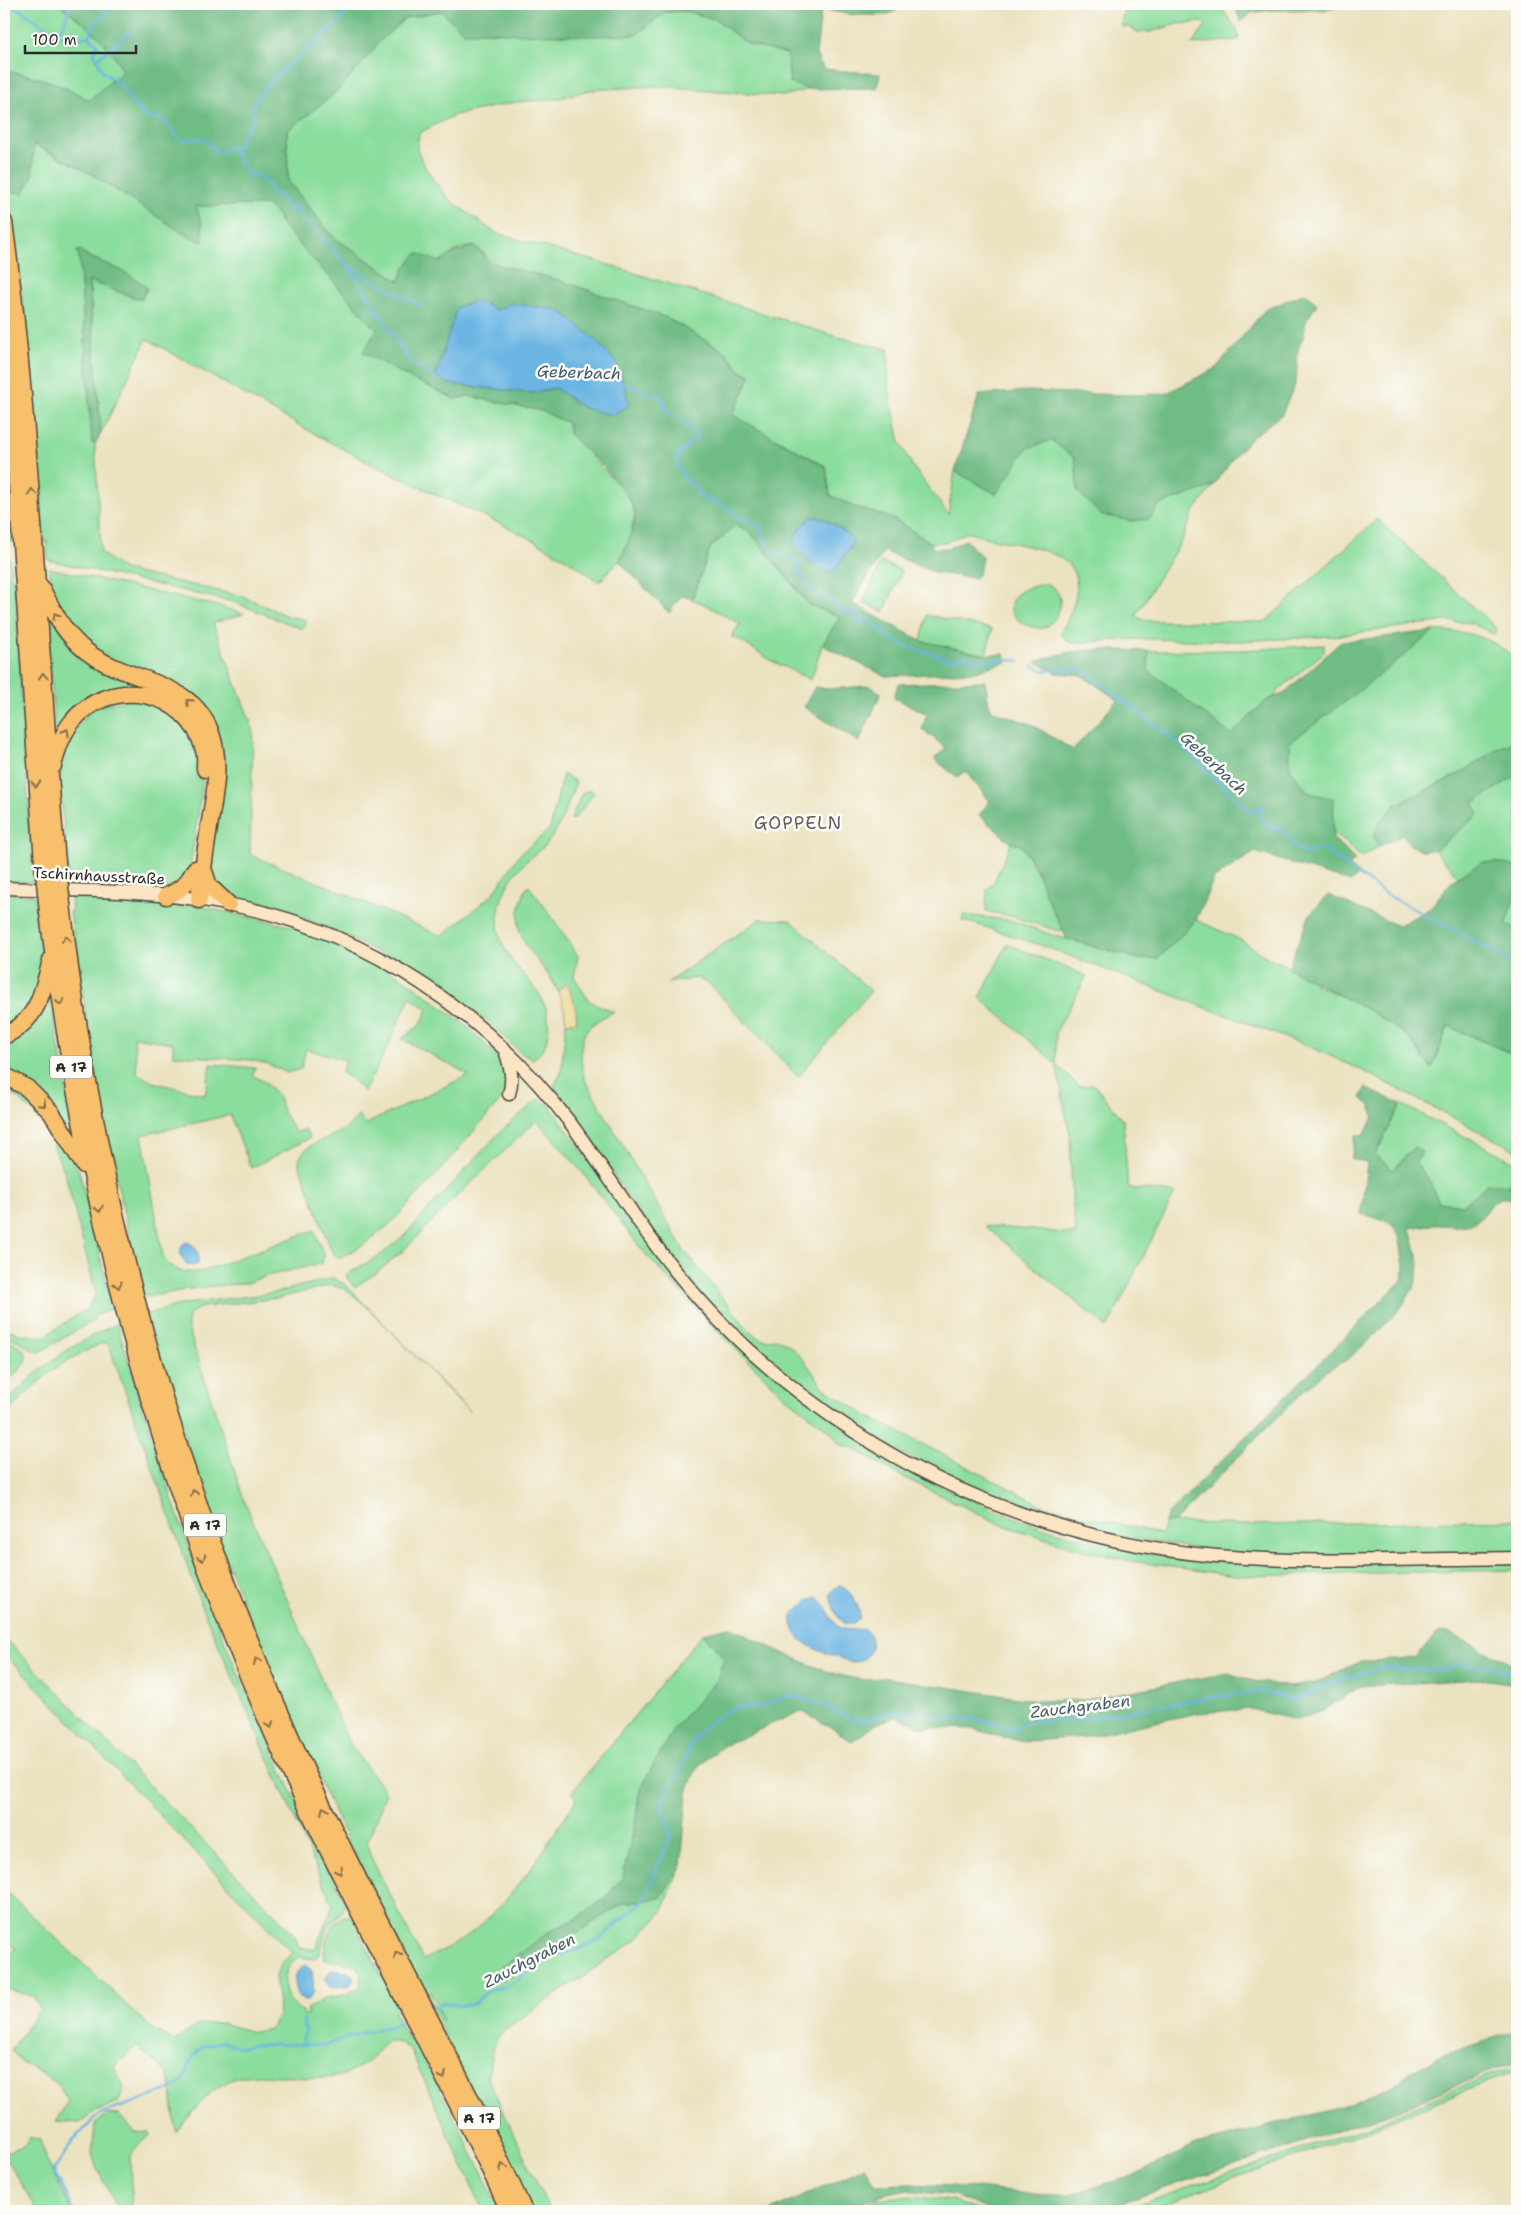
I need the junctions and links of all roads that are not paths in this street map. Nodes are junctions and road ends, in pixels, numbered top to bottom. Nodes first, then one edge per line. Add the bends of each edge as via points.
1 (4, 223) edge
2 (4, 333) edge
3 (28, 541) junction
4 (32, 578) junction
5 (49, 777) junction
6 (50, 862) junction
7 (199, 867) junction
8 (4, 888) edge
9 (166, 896) junction
10 (196, 899) junction
11 (228, 904) junction
12 (55, 912) junction
13 (53, 954) junction
14 (4, 1036) edge
15 (505, 1050) junction
16 (4, 1075) edge
17 (509, 1094) dead end
18 (92, 1179) junction
19 (1517, 1558) edge
20 (413, 2001) junction
21 (427, 2029) junction
22 (509, 2211) edge
23 (524, 2211) edge

3 -> 1 highway, A 17 via 24,390
2 - 3 highway, A 17
3 - 4 highway, A 17
5 -> 4 highway, A 17
4 -> 6 highway, A 17
7 -> 4 highway via 216,785 216,749 205,721 187,699 168,687 109,664 86,651 67,632
5 - 6 highway, A 17
5 -> 7 highway via 65,732 81,712 94,703 118,694 134,693 148,694 171,704 192,723 204,751 205,791
6 - 12 highway, A 17, bridge
7 - 9 highway via 178,892
7 - 10 highway
7 - 11 highway via 215,894
8 - 9 main road, Tschirnhausstraße
9 - 10 main road, Tschirnhausstraße
10 - 11 main road, Tschirnhausstraße
11 - 15 main road, Tschirnhausstraße via 294,921 363,949 451,1004
12 - 13 highway, A 17
20 -> 12 highway, A 17 via 246,1635 193,1491 139,1316 104,1168
13 - 14 highway via 42,994 31,1016
13 -> 18 highway, A 17
15 - 17 main road via 512,1073
15 - 19 main road, Tschirnhausstraße via 560,1110 649,1236 705,1305 754,1354 788,1382 855,1432 920,1470 992,1503 1073,1530 1191,1553 1283,1559
16 -> 18 highway via 28,1088 51,1112
18 -> 20 highway, A 17 via 148,1397 218,1601 278,1744
20 - 21 highway, A 17
21 -> 22 highway, A 17
23 -> 21 highway, A 17

